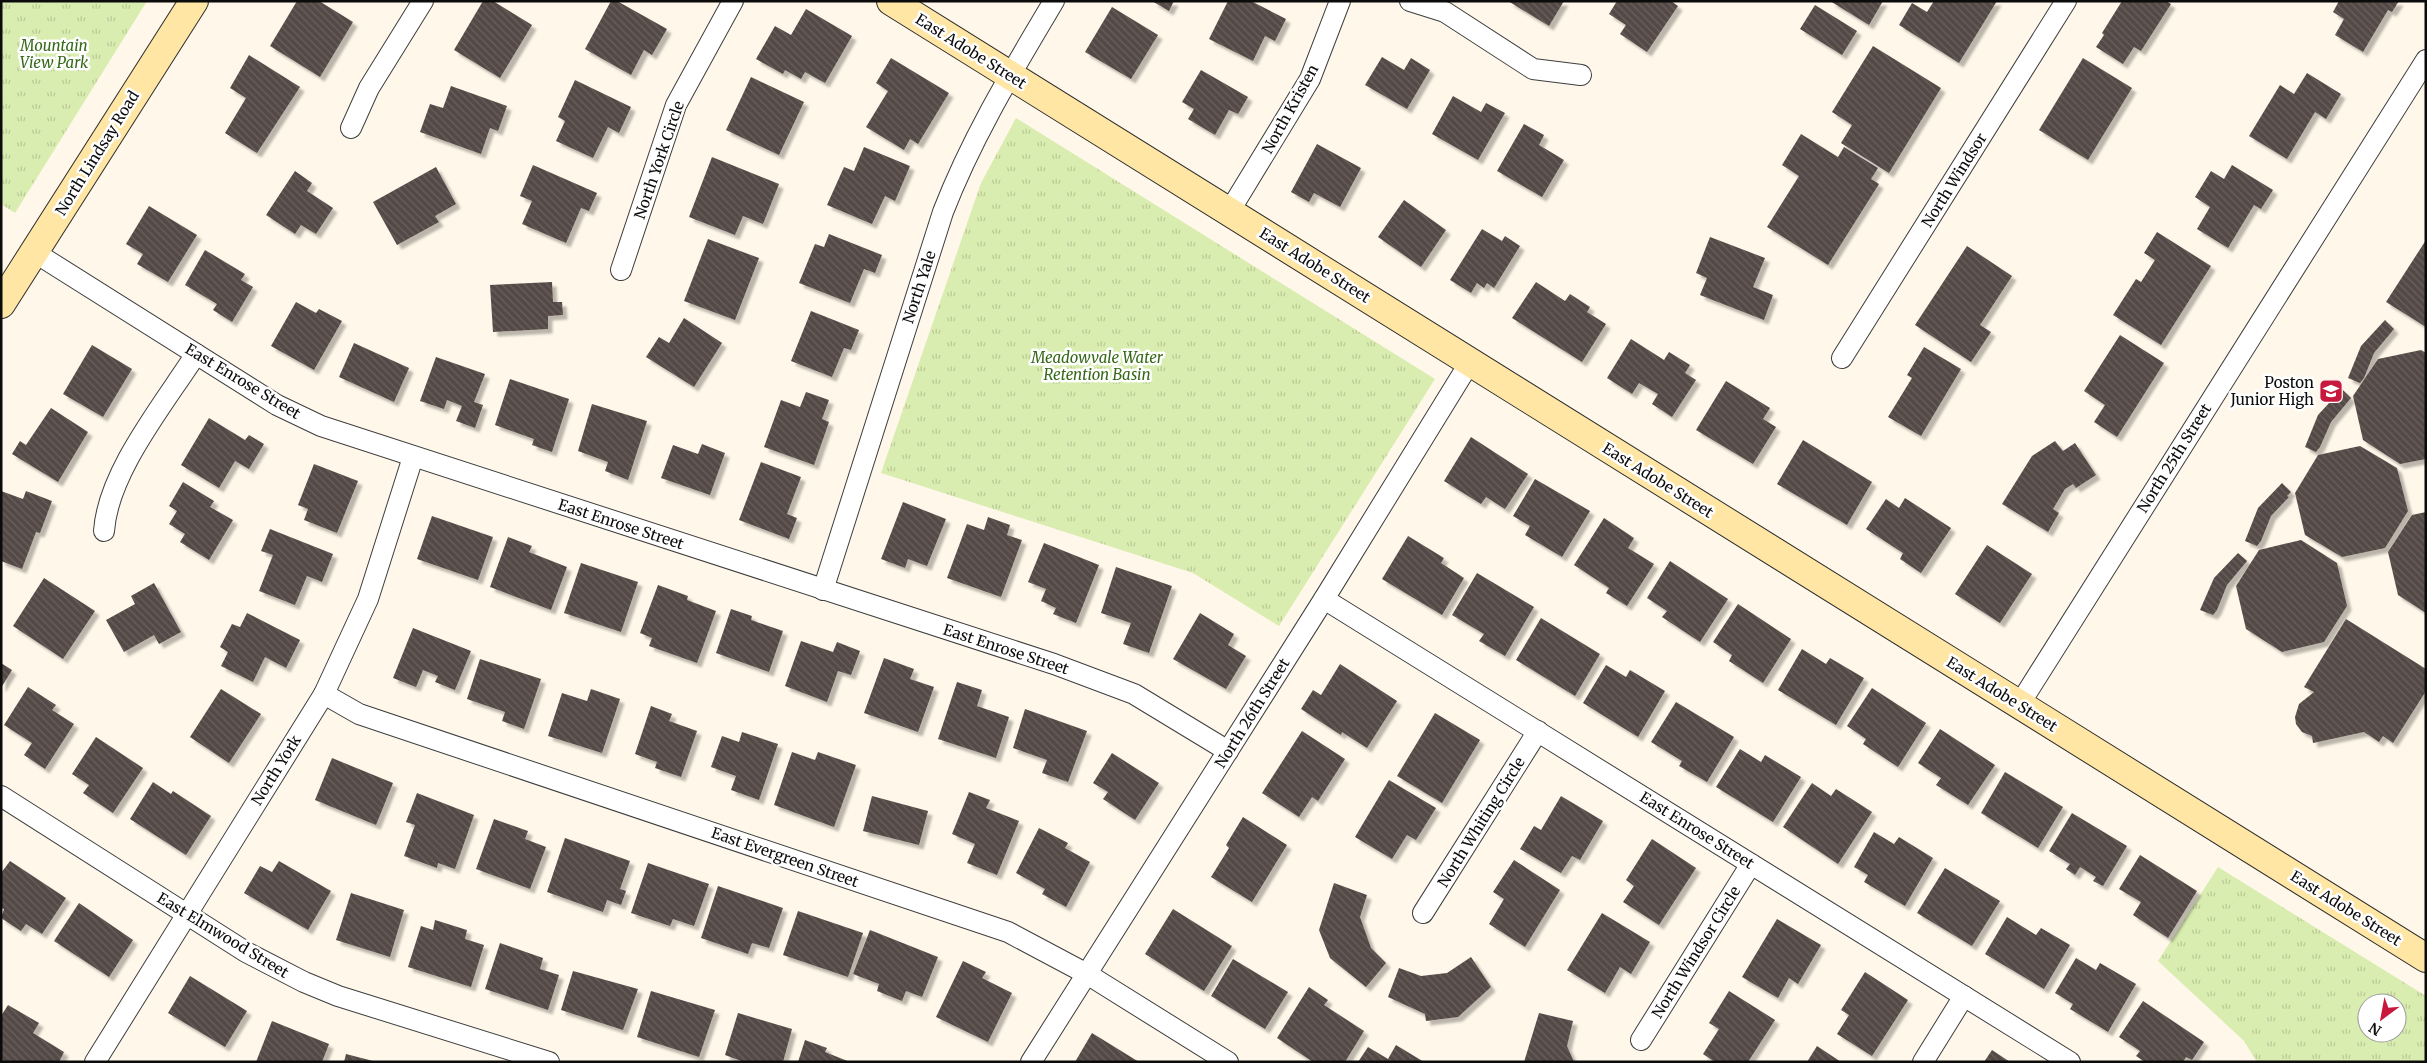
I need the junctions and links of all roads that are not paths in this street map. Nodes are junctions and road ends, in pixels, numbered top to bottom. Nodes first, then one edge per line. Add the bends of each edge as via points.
1 (194, 1) edge
2 (423, 1) edge
3 (733, 1) edge
4 (891, 1) edge
5 (1054, 1) edge
6 (1340, 1) edge
7 (1410, 1) edge
8 (2066, 1) edge
9 (2426, 60) edge
10 (1581, 75) dead end
11 (1010, 76) junction
12 (351, 128) dead end
13 (1229, 212) junction
14 (34, 252) junction
15 (621, 270) dead end
16 (1, 304) edge
17 (196, 354) junction
18 (1842, 358) dead end
19 (1470, 362) junction
20 (413, 457) junction
21 (104, 531) dead end
22 (823, 590) junction
23 (1324, 599) junction
24 (324, 694) junction
25 (2019, 705) junction
26 (1538, 731) junction
27 (1228, 751) junction
28 (1, 796) edge
29 (1751, 864) junction
30 (1424, 913) dead end
31 (186, 914) junction
32 (2426, 958) edge
33 (1087, 974) junction
34 (1964, 996) junction
35 (1641, 1040) dead end
36 (95, 1062) edge
37 (549, 1062) edge
38 (1031, 1062) edge
39 (1228, 1062) edge
40 (1923, 1062) edge
41 (2070, 1062) edge

1 - 14 street, North Lindsay Road
2 - 12 street via 368,88
3 - 15 street, North York Circle via 676,105
4 - 11 street, East Adobe Street
5 - 11 street, North Yale
6 - 13 street, North Kristen via 1310,79
7 - 10 street via 1445,12 1533,69
8 - 18 street, North Windsor
9 - 25 street, North 25th Street
11 - 13 street, East Adobe Street
11 - 22 street, North Yale via 968,151 943,212
13 - 19 street, East Adobe Street
14 - 16 street, North Lindsay Road
14 - 17 street, East Enrose Street
17 - 20 street, East Enrose Street via 276,405 321,426
17 - 21 street via 122,470 109,500
19 - 23 street, North 26th Street
19 - 25 street, East Adobe Street
20 - 22 street, East Enrose Street
20 - 24 street, North York via 368,599
22 - 27 street, East Enrose Street via 1054,664 1134,694
23 - 26 street, East Enrose Street
23 - 27 street, North 26th Street
24 - 31 street, North York
24 - 33 street, East Evergreen Street via 359,714 1008,932
25 - 32 street, East Adobe Street
26 - 29 street, East Enrose Street
26 - 30 street, North Whiting Circle
27 - 33 street, North 26th Street
28 - 31 street, East Elmwood Street
29 - 34 street, East Enrose Street
29 - 35 street, North Windsor Circle
31 - 36 street, North York
31 - 37 street, East Elmwood Street via 246,952 338,996
33 - 38 street, North 26th Street
33 - 39 street, East Evergreen Street
34 - 40 street
34 - 41 street, East Enrose Street

